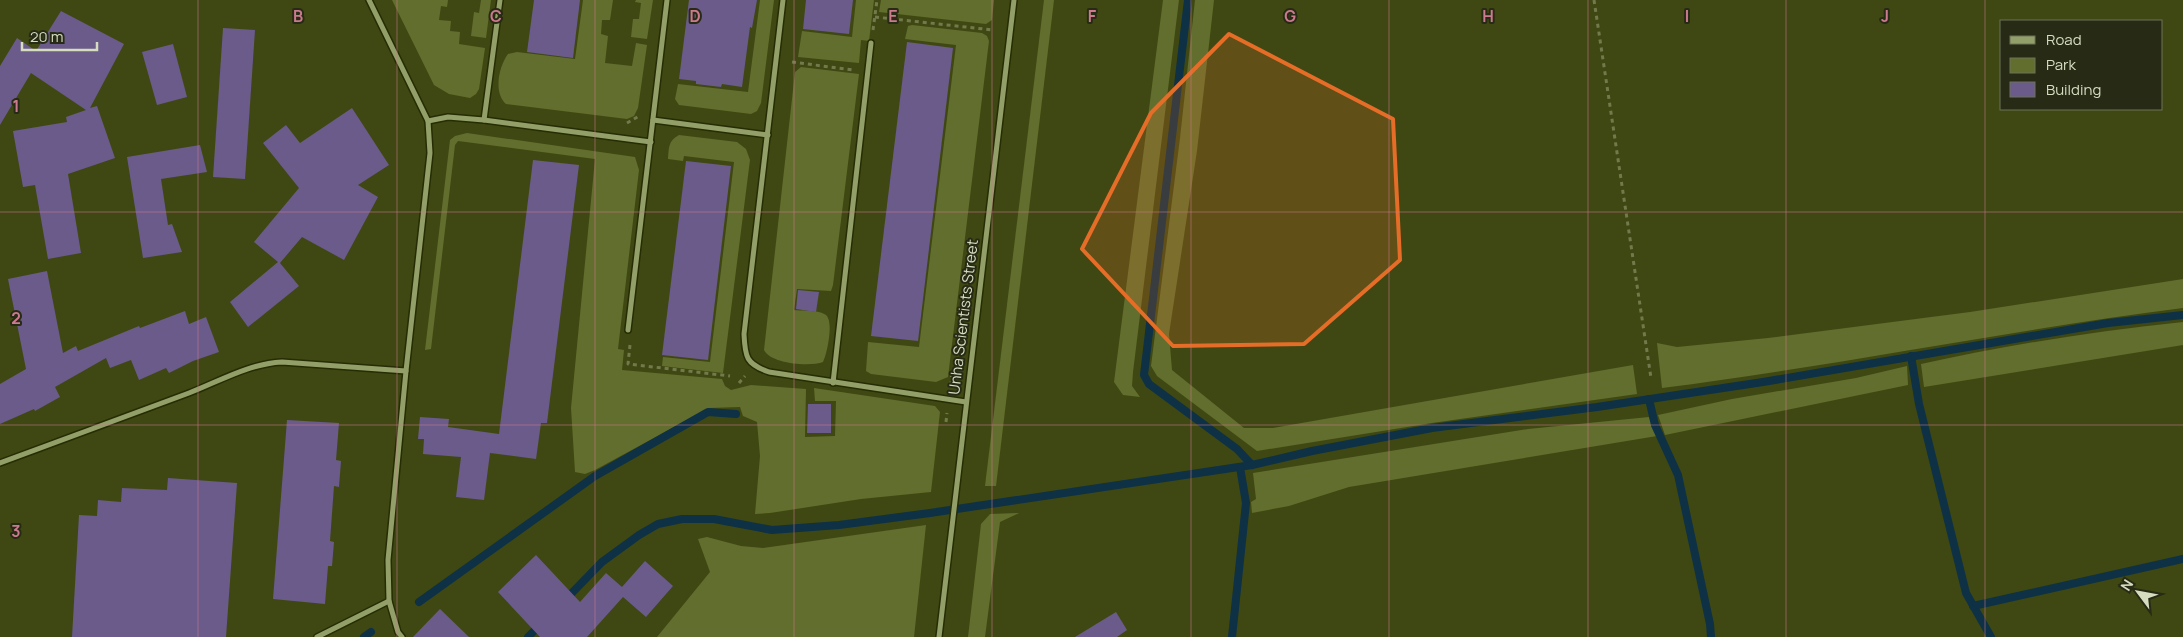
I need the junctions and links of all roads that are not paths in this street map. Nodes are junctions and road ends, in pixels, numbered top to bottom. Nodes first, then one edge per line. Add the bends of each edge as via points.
1 (369, 0) edge
2 (500, 0) edge
3 (667, 0) edge
4 (783, 0) edge
5 (1014, 0) edge
6 (871, 43) road end
7 (484, 120) junction
8 (653, 120) junction
9 (428, 122) junction
10 (768, 135) junction
11 (650, 142) junction
12 (628, 330) road end
13 (406, 372) junction
14 (833, 382) junction
15 (966, 402) junction
16 (0, 463) edge
17 (389, 601) junction
18 (317, 637) edge
19 (402, 637) edge
20 (939, 637) edge

1 - 9 street
2 - 7 street
3 - 8 street
4 - 10 street
5 - 15 street, Unha Scientists Street
6 - 14 street
7 - 9 street via 448,117
7 - 11 street
8 - 10 street
8 - 11 street
9 - 13 street via 430,153
10 - 14 street via 744,334 745,355 754,367 769,372
11 - 12 street
13 - 16 street via 268,363
13 - 17 street via 388,560
14 - 15 street
15 - 20 street, Unha Scientists Street
17 - 18 street
17 - 19 street

